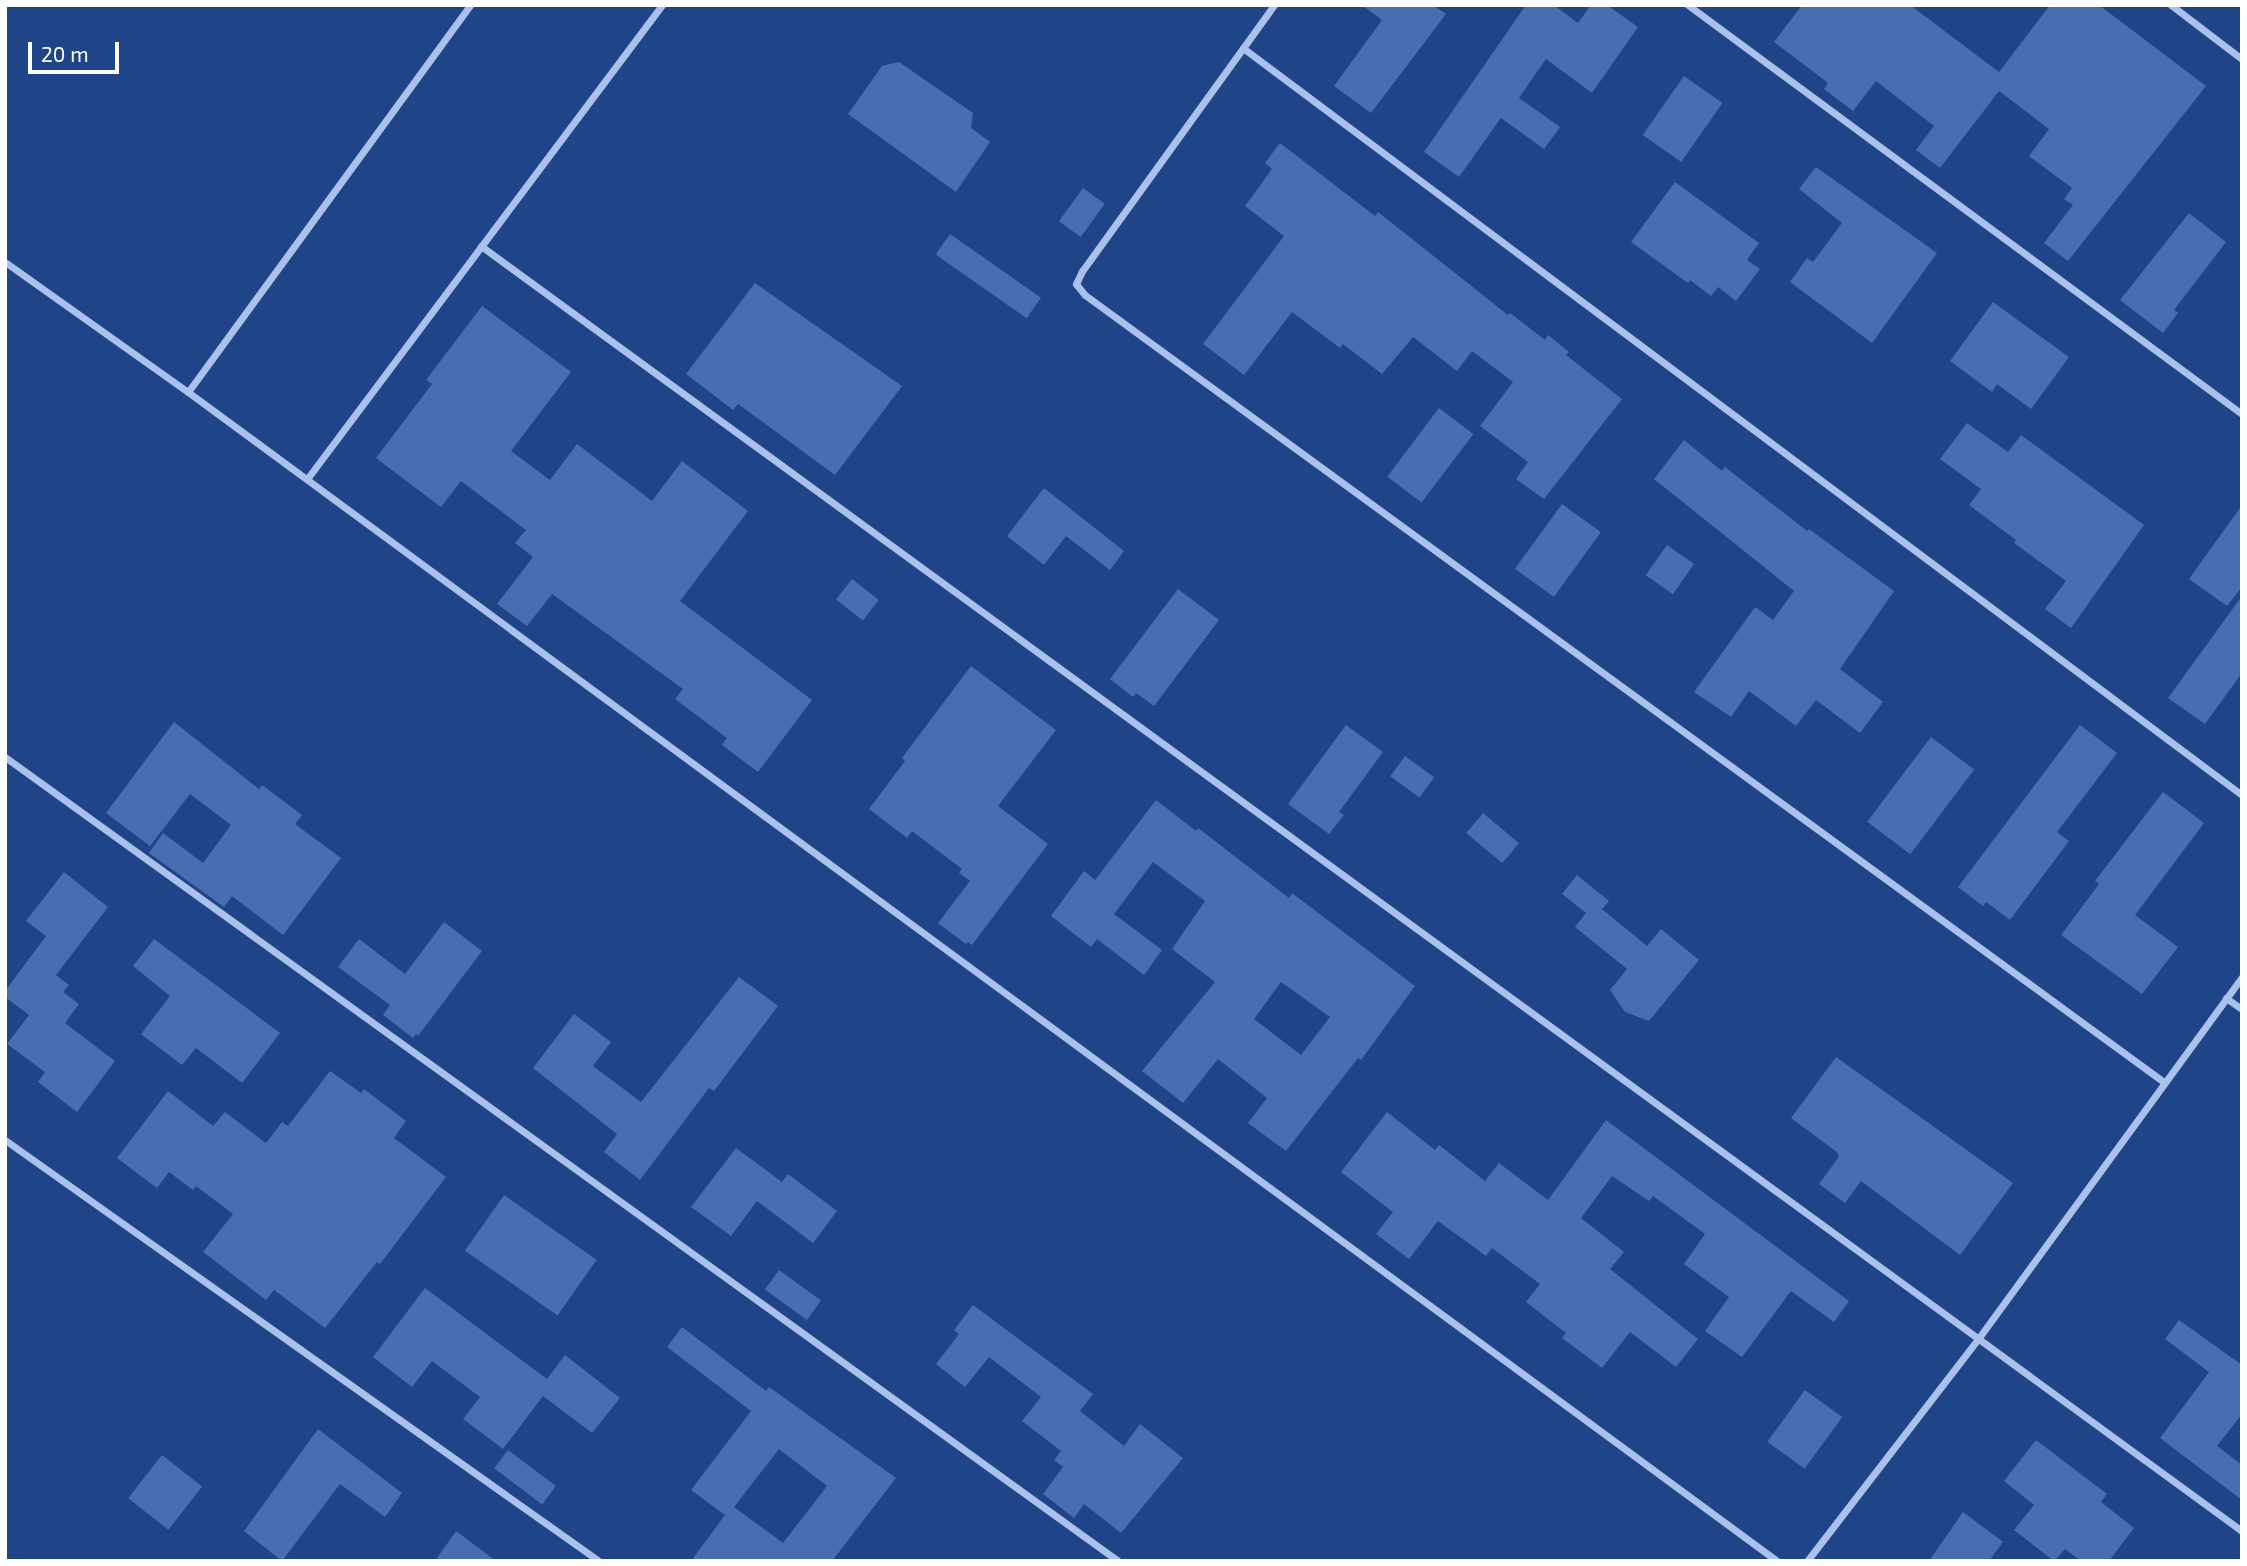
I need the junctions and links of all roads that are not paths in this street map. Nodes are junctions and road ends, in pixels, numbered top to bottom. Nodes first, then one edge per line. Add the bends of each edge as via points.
1 (470, 5) edge
2 (662, 5) edge
3 (1274, 5) edge
4 (1688, 5) edge
5 (2171, 5) edge
6 (1243, 48) junction
7 (2242, 59) edge
8 (481, 246) junction
9 (5, 262) edge
10 (188, 392) junction
11 (2242, 414) edge
12 (307, 479) junction
13 (5, 757) edge
14 (2242, 795) edge
15 (2242, 977) edge
16 (2226, 998) junction
17 (2242, 1009) edge
18 (2164, 1082) junction
19 (5, 1140) edge
20 (1978, 1339) junction
21 (2242, 1531) edge
22 (599, 1561) edge
23 (1118, 1561) edge
24 (1777, 1561) edge
25 (1807, 1561) edge

1 - 10 street
2 - 8 street
3 - 6 street
4 - 11 street
5 - 7 street
6 - 14 street
6 - 18 street via 1082,271 1076,284 1085,295
8 - 12 street
8 - 20 street
9 - 10 street
10 - 12 street
12 - 24 street
13 - 23 street
15 - 16 street
16 - 17 street
16 - 18 street
18 - 20 street
19 - 22 street
20 - 21 street
20 - 25 street

